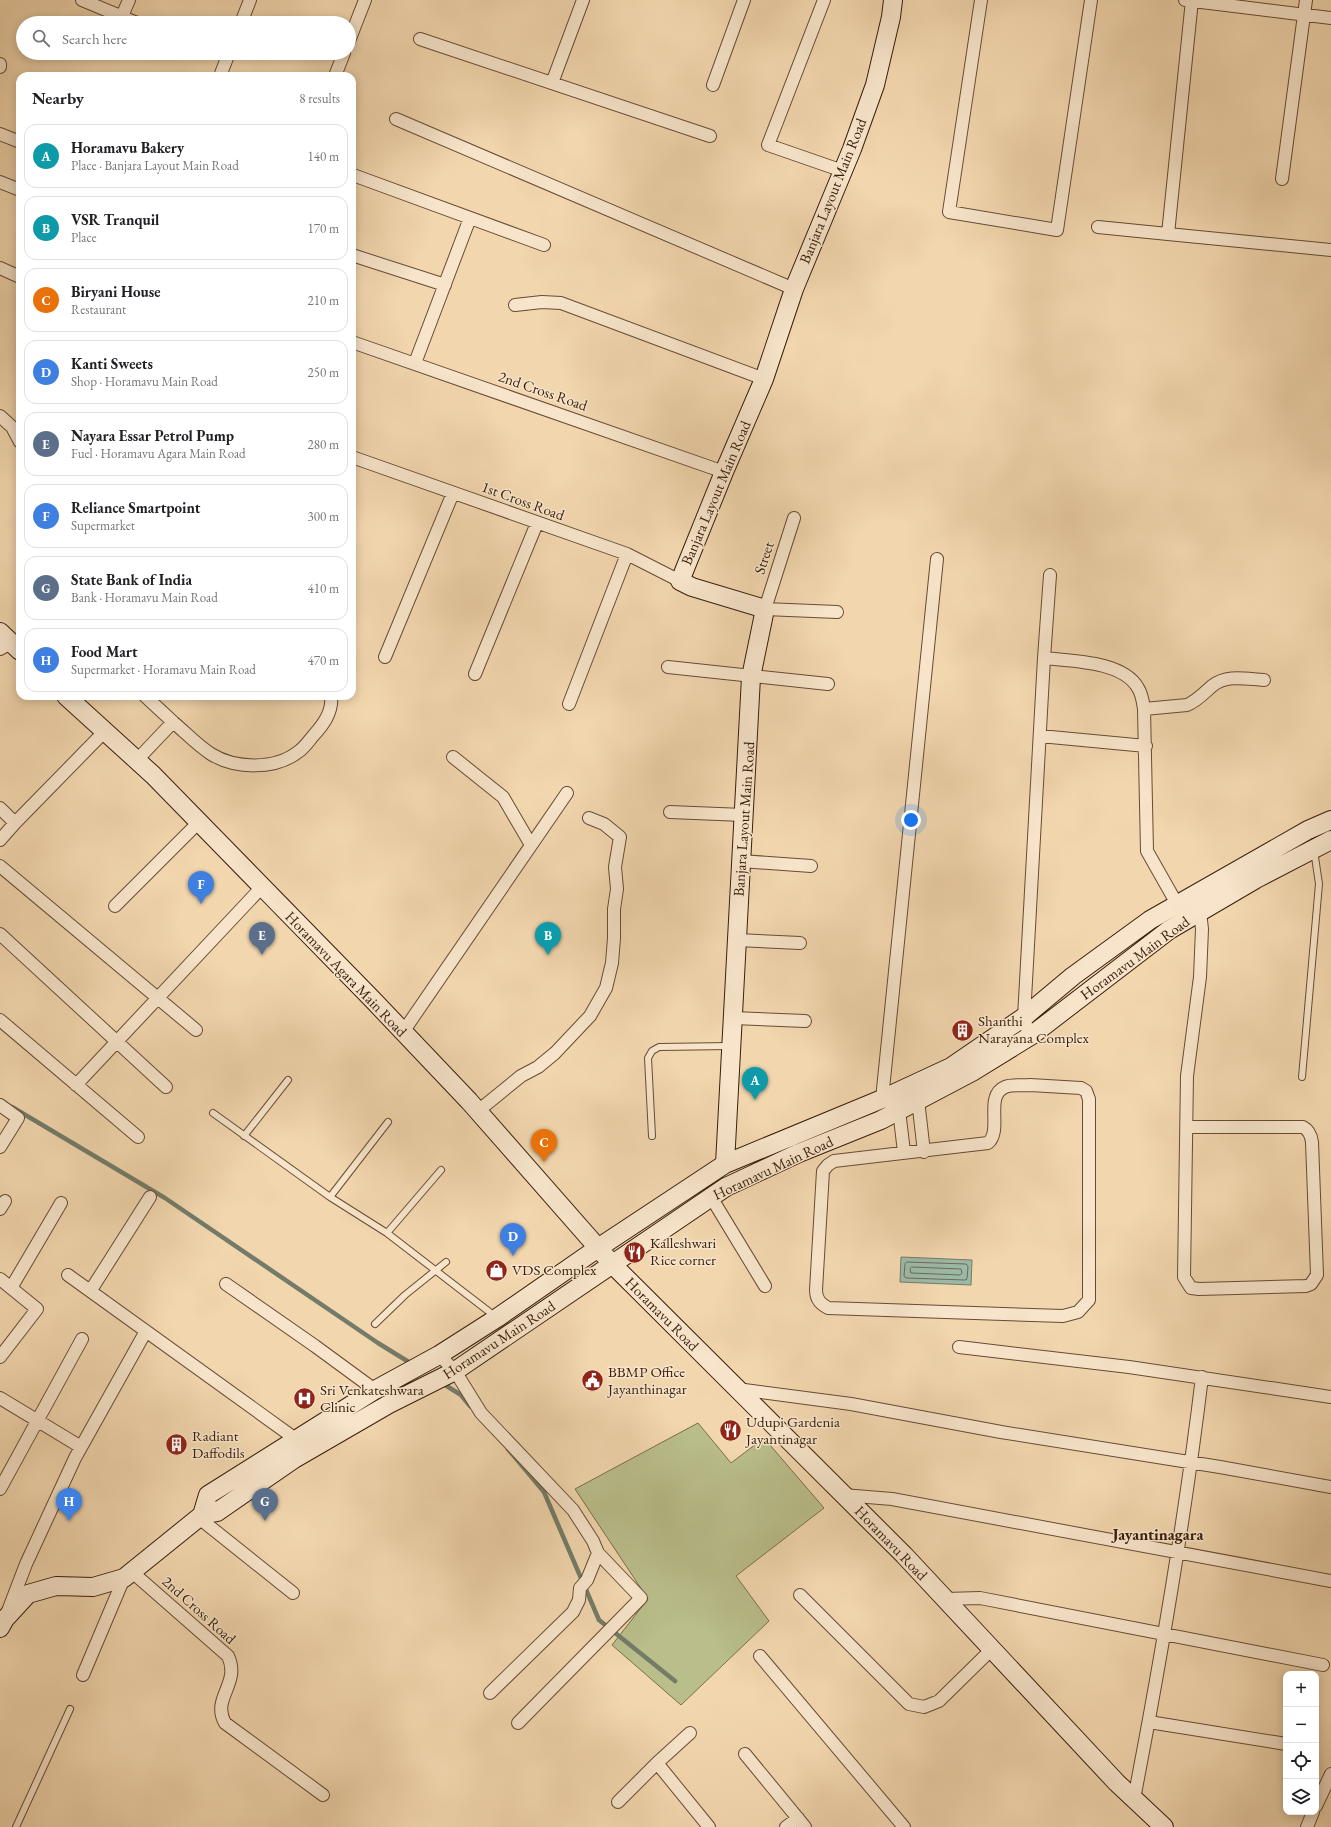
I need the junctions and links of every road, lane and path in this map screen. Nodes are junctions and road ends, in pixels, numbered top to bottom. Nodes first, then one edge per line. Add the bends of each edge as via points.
1 (82, 0) edge
2 (129, 0) edge
3 (250, 0) edge
4 (365, 0) edge
5 (583, 0) edge
6 (744, 0) edge
7 (893, 0) edge
8 (981, 0) edge
9 (1091, 0) edge
10 (1189, 0) edge
11 (1306, 0) edge
12 (820, 1) edge
13 (1303, 15) junction
14 (122, 16) joint
15 (244, 16) edge
16 (1331, 18) edge
17 (356, 23) edge
18 (420, 39) dead end
19 (226, 60) edge
20 (341, 60) edge
21 (0, 64) edge
22 (0, 67) edge
23 (222, 72) edge
24 (337, 72) edge
25 (552, 83) junction
26 (713, 85) dead end
27 (396, 119) dead end
28 (0, 134) edge
29 (710, 136) dead end
30 (16, 140) edge
31 (843, 170) junction
32 (356, 176) edge
33 (1282, 179) dead end
34 (0, 182) edge
35 (16, 188) edge
36 (470, 218) junction
37 (1098, 227) dead end
38 (1168, 234) junction
39 (544, 245) dead end
40 (1331, 250) edge
41 (356, 256) edge
42 (0, 268) edge
43 (16, 275) edge
44 (445, 285) junction
45 (794, 290) junction
46 (515, 305) dead end
47 (356, 343) edge
48 (415, 363) junction
49 (764, 379) junction
50 (0, 416) edge
51 (16, 434) edge
52 (356, 458) edge
53 (724, 472) junction
54 (453, 493) junction
55 (794, 518) dead end
56 (538, 523) junction
57 (627, 554) junction
58 (937, 559) dead end
59 (1050, 575) dead end
60 (680, 581) junction
61 (764, 609) junction
62 (837, 612) dead end
63 (385, 657) dead end
64 (1044, 658) junction
65 (668, 668) dead end
66 (475, 674) dead end
67 (751, 677) junction
68 (1264, 680) dead end
69 (828, 684) dead end
70 (70, 700) edge
71 (149, 700) edge
72 (332, 700) edge
73 (569, 704) dead end
74 (1144, 709) junction
75 (173, 722) junction
76 (105, 731) junction
77 (1040, 736) junction
78 (1146, 746) junction
79 (453, 756) dead end
80 (136, 760) junction
81 (567, 793) dead end
82 (0, 808) edge
83 (670, 812) dead end
84 (743, 816) junction
85 (589, 818) dead end
86 (1331, 820) edge
87 (199, 822) junction
88 (15, 823) junction
89 (0, 840) edge
90 (1331, 840) edge
91 (531, 845) junction
92 (1314, 848) junction
93 (741, 861) junction
94 (0, 866) edge
95 (811, 866) dead end
96 (262, 887) junction
97 (1177, 904) junction
98 (115, 906) dead end
99 (1200, 912) junction
100 (0, 934) edge
101 (736, 940) junction
102 (800, 944) dead end
103 (157, 998) junction
104 (1024, 1017) junction
105 (733, 1018) junction
106 (0, 1020) edge
107 (805, 1021) dead end
108 (196, 1030) dead end
109 (403, 1032) junction
110 (1029, 1036) junction
111 (118, 1042) junction
112 (731, 1046) junction
113 (1302, 1078) dead end
114 (288, 1080) dead end
115 (76, 1085) junction
116 (166, 1087) dead end
117 (882, 1099) junction
118 (918, 1100) junction
119 (0, 1105) edge
120 (899, 1110) junction
121 (478, 1111) junction
122 (213, 1113) dead end
123 (388, 1122) dead end
124 (1187, 1127) junction
125 (244, 1136) junction
126 (652, 1136) dead end
127 (138, 1137) dead end
128 (0, 1147) edge
129 (904, 1152) junction
130 (924, 1152) junction
131 (725, 1164) junction
132 (442, 1170) dead end
133 (150, 1197) dead end
134 (330, 1197) junction
135 (711, 1197) junction
136 (61, 1203) dead end
137 (387, 1233) junction
138 (598, 1248) junction
139 (446, 1262) dead end
140 (613, 1265) junction
141 (435, 1269) junction
142 (68, 1275) dead end
143 (0, 1279) edge
144 (226, 1284) dead end
145 (764, 1286) dead end
146 (11, 1288) junction
147 (91, 1290) junction
148 (498, 1318) junction
149 (374, 1324) dead end
150 (146, 1331) junction
151 (82, 1339) dead end
152 (959, 1347) dead end
153 (2, 1351) edge
154 (439, 1355) junction
155 (455, 1371) junction
156 (1202, 1377) junction
157 (737, 1389) junction
158 (374, 1390) junction
159 (1331, 1397) edge
160 (0, 1398) edge
161 (38, 1422) junction
162 (297, 1440) junction
163 (81, 1447) junction
164 (1191, 1462) junction
165 (1331, 1487) edge
166 (0, 1489) edge
167 (843, 1495) junction
168 (200, 1516) junction
169 (598, 1553) junction
170 (1177, 1553) junction
171 (127, 1575) junction
172 (1331, 1581) edge
173 (293, 1593) dead end
174 (800, 1595) dead end
175 (944, 1599) junction
176 (2, 1621) edge
177 (1164, 1633) junction
178 (992, 1649) junction
179 (760, 1656) dead end
180 (1323, 1665) dead end
181 (83, 1675) dead end
182 (490, 1693) dead end
183 (70, 1709) dead end
184 (1149, 1722) junction
185 (518, 1723) dead end
186 (690, 1733) dead end
187 (1283, 1744) edge
188 (745, 1754) dead end
189 (657, 1763) junction
190 (1331, 1774) edge
191 (323, 1795) dead end
192 (1134, 1799) junction
193 (1319, 1800) edge
194 (618, 1802) dead end
195 (1313, 1815) edge
196 (801, 1822) edge
197 (16, 1827) edge
198 (709, 1827) edge
199 (786, 1827) edge
200 (904, 1827) edge
201 (1164, 1827) edge
202 (1307, 1827) edge

1 - 14 street
2 - 14 street
3 - 15 street
4 - 17 street
5 - 25 street
6 - 26 street
7 - 31 main road, Banjara Layout Main Road via 875,85
8 - 9 street via 949,212 1057,230
10 - 13 street
10 - 38 street
11 - 13 street
12 - 31 street via 768,145
13 - 16 street
13 - 33 street
18 - 25 street
19 - 23 street
20 - 24 street
21 - 22 street
25 - 29 street
27 - 45 street
28 - 30 street
31 - 45 main road, Banjara Layout Main Road
32 - 36 street
34 - 35 street
36 - 39 street
36 - 44 street
37 - 38 street
38 - 40 street
41 - 44 street
42 - 43 street
44 - 48 street
45 - 49 main road, Banjara Layout Main Road
46 - 49 street via 561,303
47 - 48 street, 2nd Cross Road
48 - 53 street, 2nd Cross Road
49 - 53 main road, Banjara Layout Main Road
50 - 51 street
52 - 54 street, 1st Cross Road
53 - 60 main road, Banjara Layout Main Road
54 - 56 street, 1st Cross Road
54 - 63 street
55 - 61 street, Street
56 - 57 street, 1st Cross Road
56 - 66 street
57 - 60 street, 1st Cross Road
57 - 73 street
58 - 117 street
59 - 64 street
60 - 61 main road, Banjara Layout Main Road
61 - 62 street
61 - 67 main road, Banjara Layout Main Road
64 - 74 street via 1100,664 1115,669 1138,686
64 - 77 street
65 - 67 street
67 - 69 street
67 - 84 main road, Banjara Layout Main Road
68 - 74 street via 1230,678 1213,685 1194,703
70 - 76 main road, Horamavu Agara Main Road
71 - 75 street
72 - 75 street via 328,716 299,752 271,764 250,764 223,759 210,753
74 - 78 street
75 - 80 street
76 - 80 main road, Horamavu Agara Main Road
76 - 88 street
77 - 78 street
77 - 104 street
78 - 97 street via 1147,851
79 - 91 street via 503,797
80 - 87 main road, Horamavu Agara Main Road
81 - 91 street
82 - 88 street
83 - 84 street
84 - 93 main road, Banjara Layout Main Road
85 - 121 street via 604,824 620,836 615,867 617,889 612,963 606,988 590,1016 555,1053 538,1067 521,1076
86 - 97 main road, Horamavu Main Road via 1308,830
87 - 96 main road, Horamavu Agara Main Road
87 - 98 street
88 - 89 street
90 - 92 main road, Horamavu Main Road
91 - 109 street
92 - 99 main road, Horamavu Main Road
92 - 113 lane via 1319,884
93 - 95 street
93 - 101 main road, Banjara Layout Main Road
94 - 103 street
96 - 103 street
96 - 109 main road, Horamavu Agara Main Road
97 - 99 street
97 - 104 main road, Horamavu Main Road via 1113,946
99 - 110 main road, Horamavu Main Road via 1168,930
99 - 124 street via 1200,977 1187,1076
100 - 111 street
101 - 102 street
101 - 105 main road, Banjara Layout Main Road
103 - 108 street
103 - 111 street
104 - 110 street
104 - 117 main road, Horamavu Main Road via 951,1067
105 - 107 street
105 - 112 main road, Banjara Layout Main Road
106 - 115 street
109 - 121 main road, Horamavu Agara Main Road
110 - 118 main road, Horamavu Main Road via 972,1072
111 - 115 street
111 - 116 street
112 - 126 lane via 659,1047 652,1051 648,1058
112 - 131 main road, Banjara Layout Main Road
114 - 125 lane
115 - 127 street
117 - 131 main road, Horamavu Main Road
118 - 120 main road, Horamavu Main Road
118 - 130 street
119 - 128 street via 18,1118
120 - 129 street
120 - 135 main road, Horamavu Main Road via 881,1120 792,1156 726,1187
121 - 138 main road, Horamavu Agara Main Road
122 - 125 lane
123 - 134 lane
124 - 124 street via 1303,1126 1307,1129 1312,1142 1317,1275 1311,1284 1199,1289 1191,1288 1187,1283 1183,1271
125 - 134 lane
129 - 130 street
129 - 130 street via 834,1161 823,1171 816,1290 816,1296 821,1304 828,1308 1063,1316 1078,1312 1089,1300 1089,1099 1086,1092 1081,1088 1007,1086 997,1095 993,1134 988,1143
131 - 138 main road, Horamavu Main Road
132 - 137 lane
133 - 147 street
134 - 137 lane
135 - 140 main road, Horamavu Main Road
135 - 145 street
136 - 146 street
137 - 141 lane
138 - 140 main road, Horamavu Agara Main Road
138 - 148 main road, Horamavu Main Road
139 - 141 lane
140 - 155 main road, Horamavu Main Road
140 - 157 main road, Horamavu Road
141 - 148 lane
141 - 149 lane
142 - 147 street
143 - 146 street
144 - 158 street
146 - 153 street via 37,1309
147 - 150 street
148 - 154 main road, Horamavu Main Road
150 - 162 street
150 - 163 street
151 - 161 street
152 - 156 street
154 - 155 street
154 - 158 main road, Horamavu Main Road
155 - 168 main road, Horamavu Main Road via 415,1390 290,1462 217,1512
155 - 169 street via 481,1413 573,1510 594,1541
156 - 159 street
156 - 164 street
157 - 164 street via 851,1404 1000,1432
157 - 167 main road, Horamavu Road
158 - 162 main road, Horamavu Main Road
160 - 161 street
161 - 163 street
161 - 166 street
162 - 168 main road, Horamavu Main Road via 208,1496
163 - 176 street
164 - 165 street
164 - 170 street
167 - 170 street via 892,1499
167 - 175 main road, Horamavu Road
168 - 171 main road, Horamavu Main Road
168 - 173 street
169 - 182 street via 573,1612
169 - 185 street via 641,1598
170 - 172 street
170 - 177 street
171 - 176 main road, Horamavu Main Road via 93,1587 56,1586 28,1594
171 - 181 street
171 - 191 street, 2nd Cross Road via 228,1656 232,1665 231,1678 220,1706 225,1723
174 - 178 street via 909,1704 924,1707 939,1701
175 - 177 street via 980,1598
175 - 178 main road, Horamavu Road
177 - 180 street
177 - 184 street
178 - 192 main road, Horamavu Road
179 - 200 street
183 - 197 lane
184 - 187 street
184 - 192 street
186 - 189 street
188 - 196 street
189 - 194 street
189 - 198 street
190 - 193 street
192 - 201 main road, Horamavu Road
195 - 202 street
196 - 199 street

